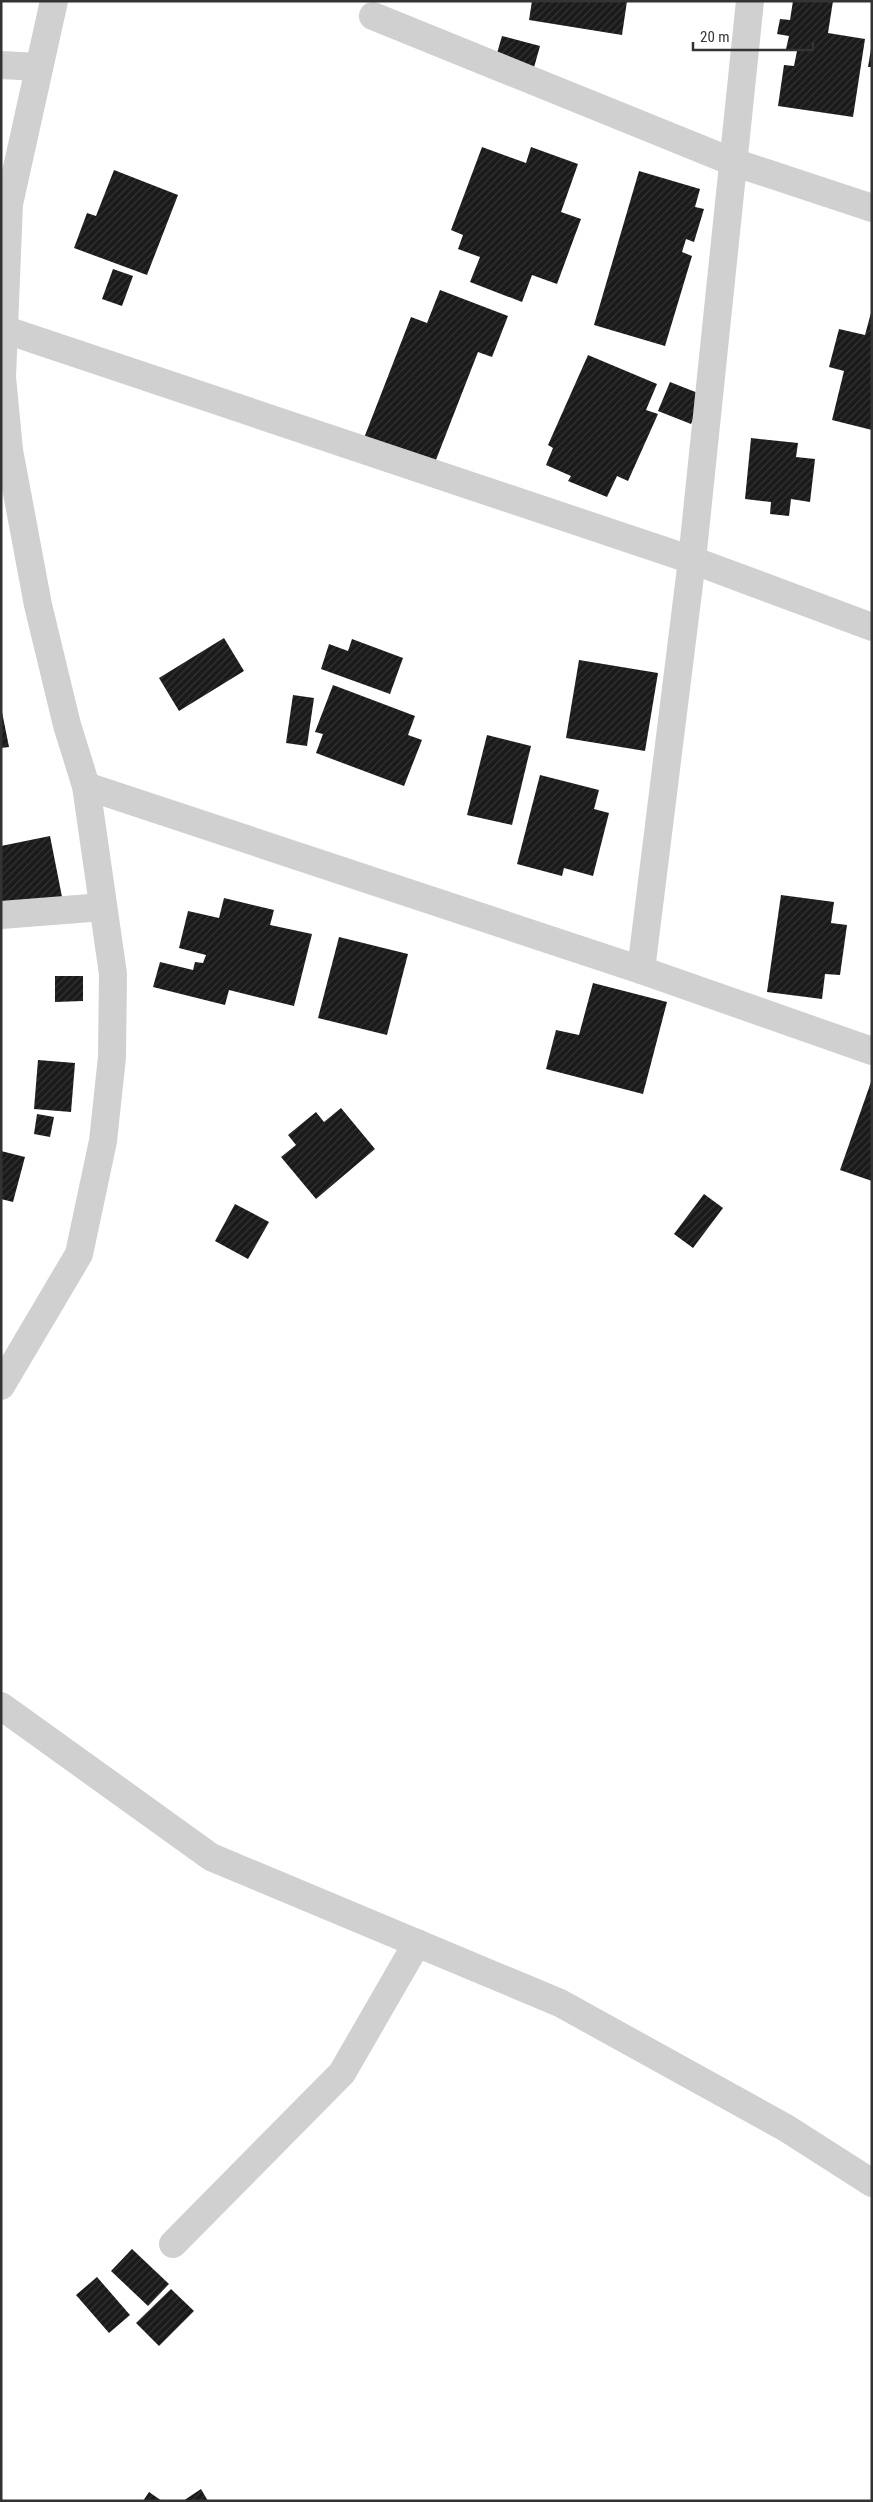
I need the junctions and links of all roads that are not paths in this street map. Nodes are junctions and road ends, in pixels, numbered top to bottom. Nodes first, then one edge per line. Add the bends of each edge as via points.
1 (54, 1) edge
2 (750, 1) edge
3 (373, 16) dead end
4 (1, 65) edge
5 (39, 67) junction
6 (733, 162) junction
7 (872, 208) edge
8 (3, 329) junction
9 (692, 560) junction
10 (872, 627) edge
11 (86, 786) junction
12 (103, 907) junction
13 (1, 915) edge
14 (641, 970) junction
15 (872, 1051) edge
16 (1, 1386) edge
17 (1, 1706) edge
18 (417, 1943) junction
19 (872, 2183) edge
20 (173, 2244) dead end

1 - 5 street
2 - 6 street
3 - 6 street
4 - 5 street
5 - 8 street via 9,204
6 - 7 street
6 - 9 street
8 - 9 street
8 - 11 street via 2,377 9,450 38,604 67,726
9 - 10 street
9 - 14 street
11 - 12 street
11 - 14 street
12 - 13 street
12 - 16 street via 113,974 112,1057 103,1141 79,1254
14 - 15 street
17 - 18 street via 211,1857
18 - 19 street via 560,2003 786,2128
18 - 20 street via 342,2073

